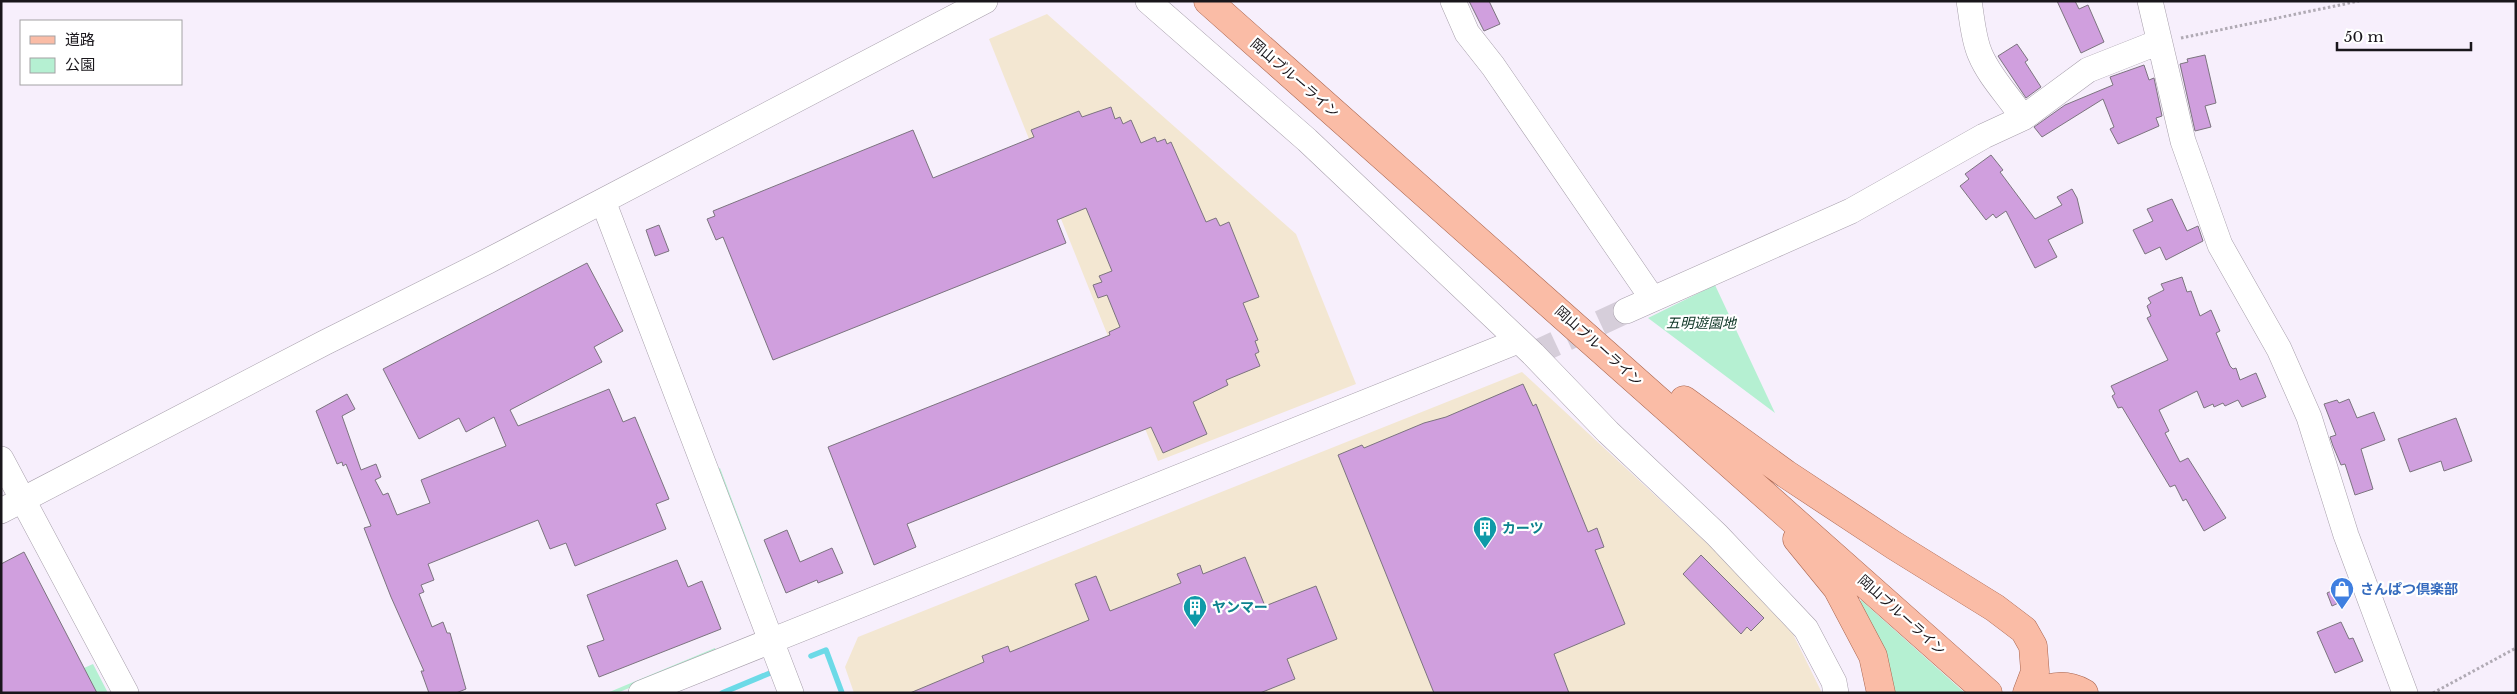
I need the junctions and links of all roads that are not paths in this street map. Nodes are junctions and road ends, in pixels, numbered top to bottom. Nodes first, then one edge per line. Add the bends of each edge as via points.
1 (985, 1) edge
2 (1148, 1) edge
3 (1208, 1) edge
4 (1453, 1) edge
5 (1969, 1) edge
6 (2150, 1) edge
7 (2158, 42) junction
8 (2023, 118) junction
9 (603, 201) junction
10 (1652, 298) junction
11 (1553, 305) junction
12 (1626, 311) tunnel mouth
13 (1518, 341) junction
14 (1, 459) edge
15 (1767, 495) junction
16 (23, 500) junction
17 (1, 511) edge
18 (772, 640) junction
19 (126, 693) edge
20 (640, 693) edge
21 (791, 693) edge
22 (1836, 693) edge
23 (1881, 693) edge
24 (1988, 693) edge
25 (2026, 693) edge
26 (2035, 693) edge
27 (2084, 693) edge
28 (2405, 693) edge

1 - 9 street
2 - 13 street via 1307,140
3 - 11 main road, 岡山ブルーライン
4 - 10 street via 1467,34 1493,66
5 - 8 street via 1979,53
6 - 7 street
7 - 8 street via 2088,70
7 - 28 street via 2183,141 2220,245 2280,349 2309,417 2346,535
8 - 10 street via 1984,136 1851,211
9 - 16 street
9 - 18 street
10 - 12 street
11 - 15 main road, 岡山ブルーライン
11 - 25 main road via 1786,474 1995,608 2024,630 2032,646 2036,672
13 - 18 street
13 - 22 street via 1717,535 1806,629 1834,682
14 - 16 street
15 - 23 main road via 1806,552 1837,588 1873,656
15 - 24 main road, 岡山ブルーライン
16 - 17 street
16 - 19 street
18 - 20 street
18 - 21 street
26 - 27 main road via 2065,685

